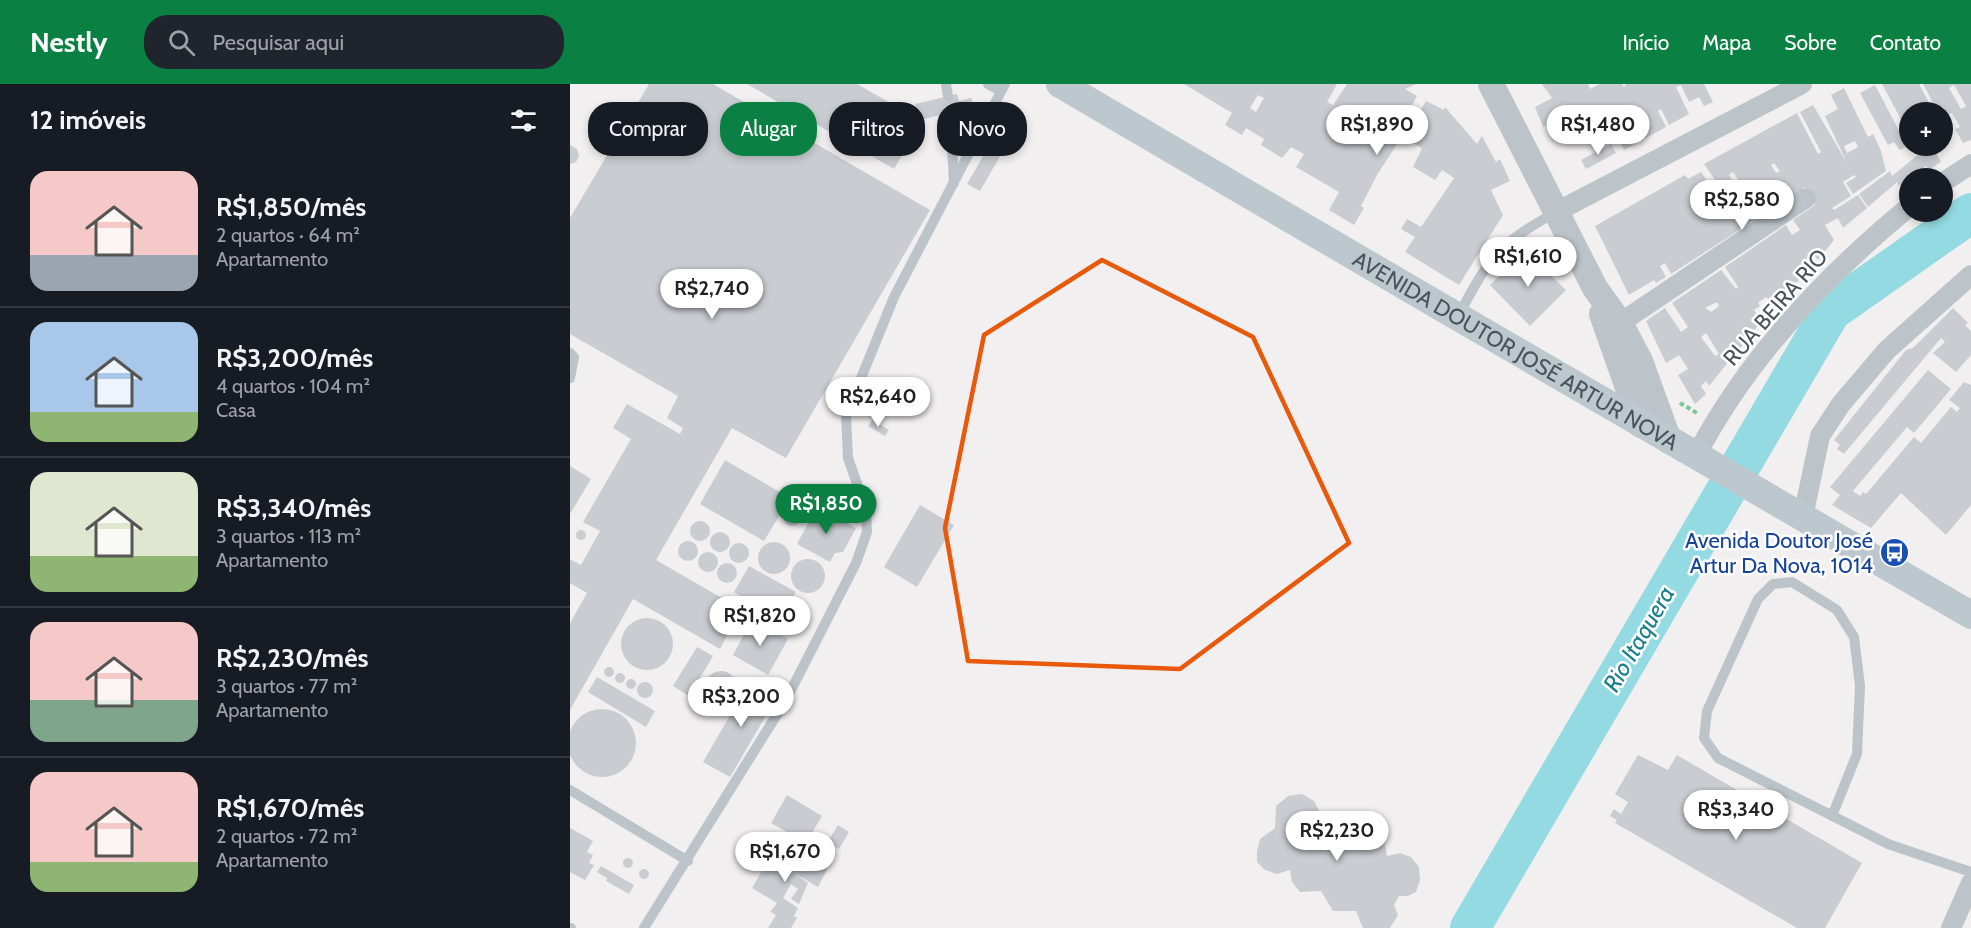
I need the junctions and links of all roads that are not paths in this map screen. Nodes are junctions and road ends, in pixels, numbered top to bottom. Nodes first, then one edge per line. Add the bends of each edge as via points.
1 (946, 84) edge
2 (988, 84) edge
3 (1060, 84) edge
4 (1491, 84) edge
5 (1802, 84) edge
6 (1003, 87) edge
7 (1780, 89) edge
8 (948, 96) dead end
9 (952, 156) edge
10 (1971, 164) edge
11 (1953, 176) edge
12 (954, 183) junction
13 (1806, 198) dead end
14 (1556, 212) junction
15 (1899, 215) edge
16 (1971, 275) edge
17 (1595, 288) junction
18 (1458, 318) junction
19 (1620, 323) junction
20 (570, 353) edge
21 (570, 378) edge
22 (1641, 425) junction
23 (1669, 441) junction
24 (1703, 460) junction
25 (1803, 518) junction
26 (1971, 615) edge
27 (570, 790) edge
28 (1832, 816) junction
29 (688, 861) junction
30 (1971, 872) edge
31 (1971, 883) edge
32 (1965, 910) edge
33 (644, 928) edge
34 (1951, 928) edge

1 - 8 lane
2 - 6 lane
3 - 18 main road, AVENIDA DOUTOR JOSÉ ARTUR NOVA
4 - 14 street
5 - 7 street
6 - 12 lane
7 - 14 street
9 - 12 lane
10 - 11 street
12 - 29 lane via 894,297 846,416 848,458 866,509 867,532 856,563 786,700
13 - 19 street
14 - 17 street
14 - 18 lane via 1514,237 1496,253
15 - 24 street, RUA BEIRA RIO via 1832,275 1758,358 1711,428
16 - 25 street via 1887,350 1841,404 1820,436
17 - 19 street
17 - 22 street
18 - 22 main road, AVENIDA DOUTOR JOSÉ ARTUR NOVA
19 - 23 street via 1640,361
20 - 21 lane via 574,357
22 - 23 main road, AVENIDA DOUTOR JOSÉ ARTUR NOVA
23 - 24 main road, AVENIDA DOUTOR JOSÉ ARTUR NOVA
24 - 25 main road, AVENIDA DOUTOR JOSÉ ARTUR NOVA
25 - 26 main road, AVENIDA DOUTOR JOSÉ ARTUR NOVA
27 - 29 lane
28 - 28 lane via 1857,754 1860,686 1854,637 1837,610 1792,582 1773,584 1758,599 1707,711 1704,738 1718,758
28 - 30 lane via 1888,844
29 - 33 lane
31 - 32 street
32 - 34 street

